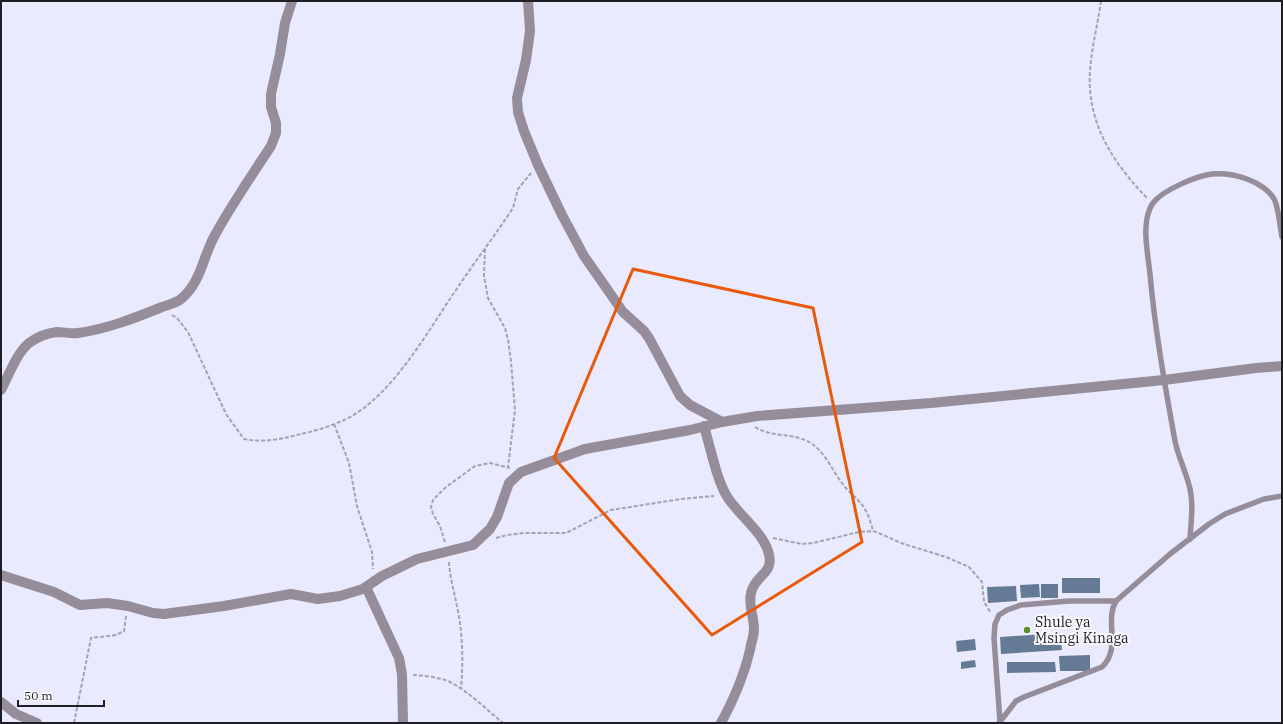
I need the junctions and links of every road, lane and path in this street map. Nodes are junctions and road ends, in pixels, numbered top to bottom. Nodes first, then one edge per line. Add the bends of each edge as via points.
1 (292, 1) edge
2 (528, 1) edge
3 (1101, 1) edge
4 (538, 165) junction
5 (1152, 203) junction
6 (1282, 237) edge
7 (485, 248) junction
8 (158, 309) junction
9 (1282, 366) edge
10 (1164, 380) junction
11 (1, 390) edge
12 (743, 418) junction
13 (722, 422) junction
14 (334, 424) junction
15 (704, 426) junction
16 (508, 467) junction
17 (521, 472) junction
18 (1281, 495) edge
19 (728, 498) junction
20 (873, 531) junction
21 (758, 535) junction
22 (494, 539) dead end
23 (1190, 539) junction
24 (448, 552) junction
25 (1, 575) edge
26 (370, 584) junction
27 (1116, 601) junction
28 (128, 606) junction
29 (995, 624) junction
30 (402, 674) junction
31 (461, 689) junction
32 (1, 702) edge
33 (999, 722) edge
34 (36, 723) edge
35 (74, 723) edge
36 (402, 723) edge
37 (503, 723) edge
38 (721, 723) edge

1 - 8 street via 271,94 276,133 271,146 214,237 190,291 180,300
2 - 4 street via 530,31 517,105
3 - 5 path via 1091,64 1090,88 1093,110 1098,128 1114,159
4 - 7 path via 518,189 513,208
4 - 13 street via 584,256 623,312 649,338 680,396 690,405
5 - 6 lane via 1192,179 1211,174 1237,176 1267,190 1275,201
5 - 10 lane via 1148,215 1147,234 1151,286
7 - 14 path via 388,386 366,406
7 - 16 path via 484,276 488,298 505,328 511,361 515,410
8 - 11 street via 131,320 90,331 76,334 57,332 42,336 29,344 20,355
8 - 14 path via 177,318 188,332 226,414 244,439 277,440
9 - 10 street
10 - 12 street
10 - 23 lane via 1176,446 1190,486
12 - 13 street
12 - 20 path via 765,432 798,437 813,445 823,455 842,484 863,506
13 - 15 street
14 - 26 path via 349,463 357,506 372,552
15 - 17 street via 585,449
15 - 19 street
16 - 17 path
16 - 24 path via 490,463 475,466 433,500 433,514 440,526
17 - 24 street via 509,483 497,517 485,533 473,545
18 - 23 lane via 1225,514
19 - 21 street
19 - 22 path via 716,496 681,499 611,510 566,533 523,533
20 - 21 path via 802,544
20 - 29 path via 969,567 982,582 984,602
21 - 38 street via 765,542 771,560 770,567 751,591 754,631 745,672
23 - 27 lane
24 - 26 street via 398,567
24 - 31 path via 462,637
25 - 28 street via 54,592 80,605 107,603
26 - 28 street via 356,592 322,599 291,594 164,614 153,614
26 - 30 street via 399,658
27 - 29 lane via 1021,605 1003,612
27 - 33 lane via 1113,608 1112,645 1107,662 1097,670 1016,701
28 - 35 path via 124,631 91,638
29 - 33 lane
30 - 31 path via 438,678
30 - 36 street
31 - 37 path
32 - 34 street via 16,714

